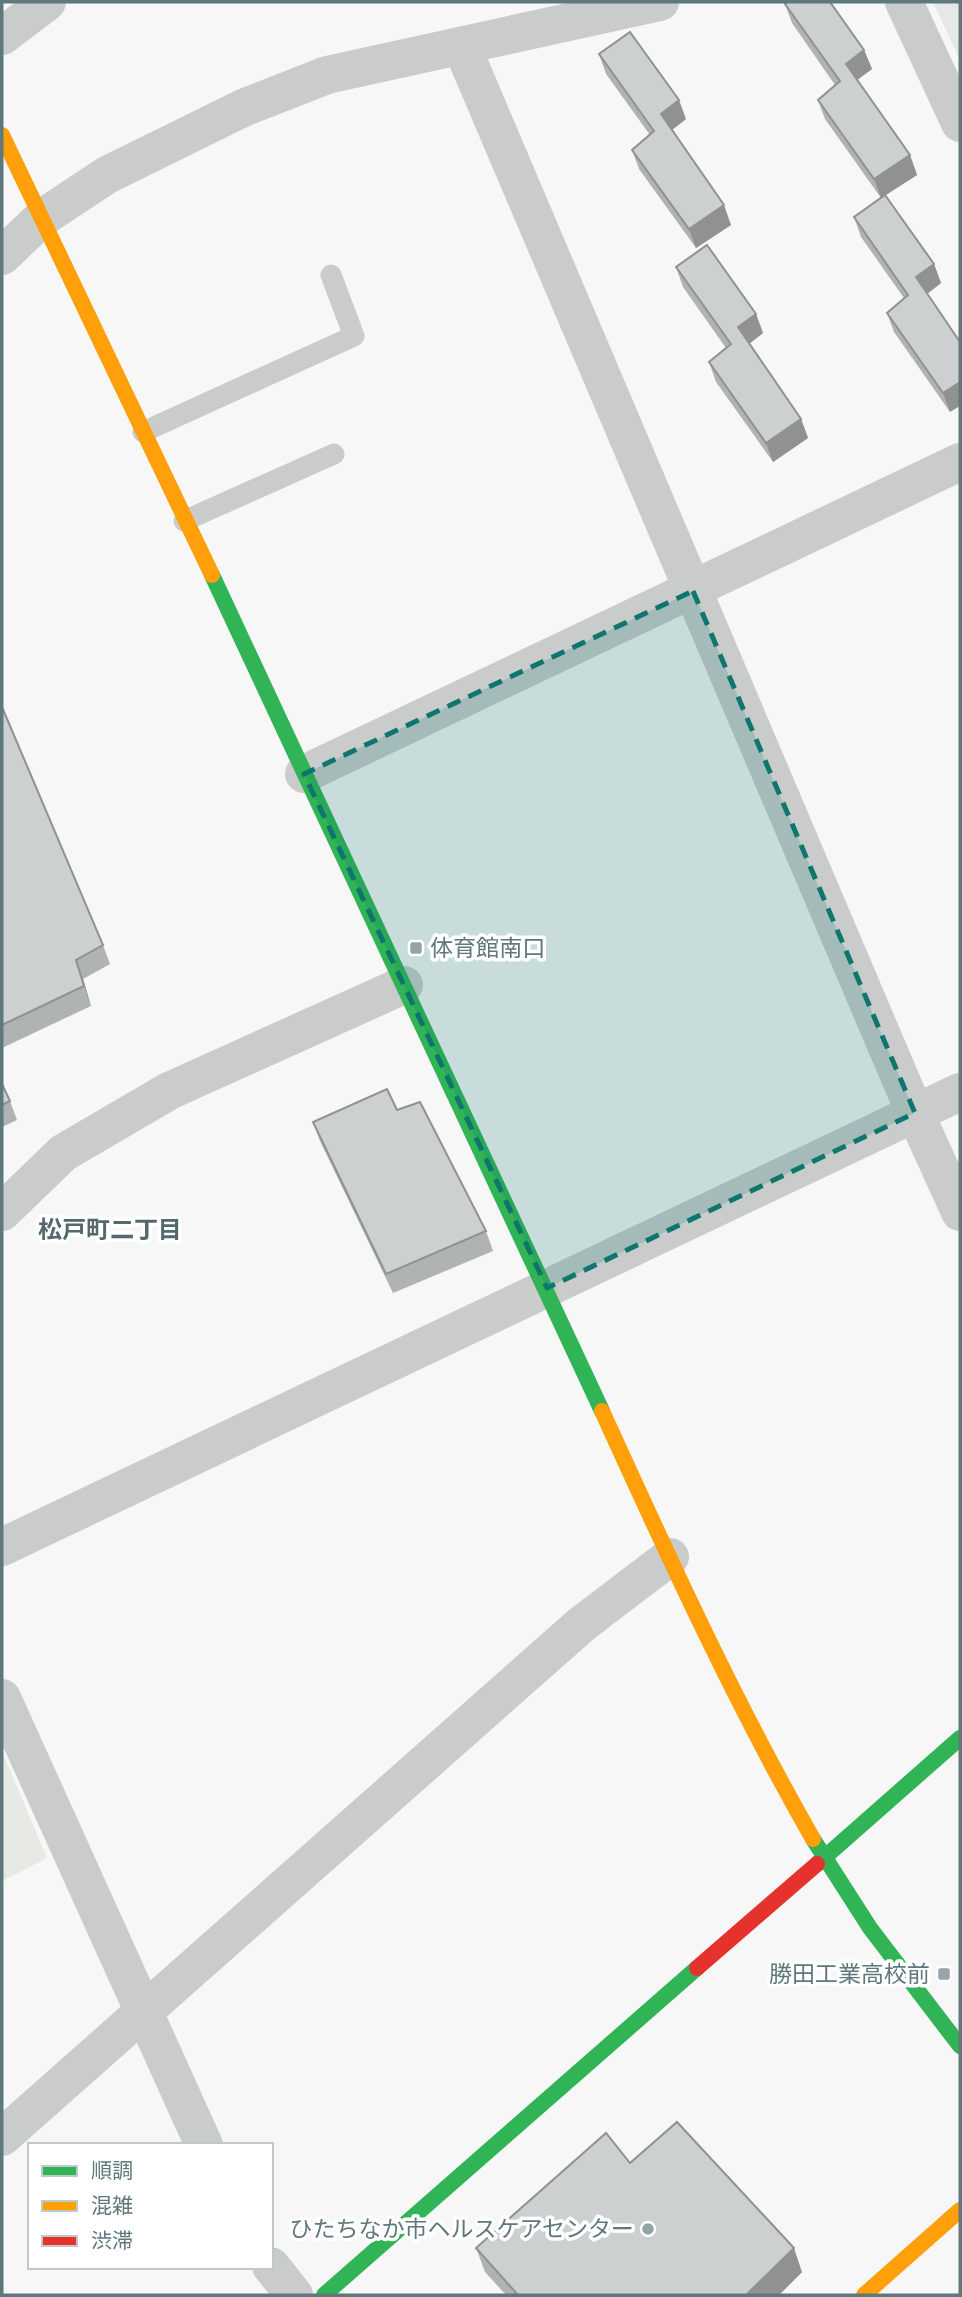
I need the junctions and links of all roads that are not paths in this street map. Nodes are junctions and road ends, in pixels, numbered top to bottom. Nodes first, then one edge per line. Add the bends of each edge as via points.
1 (47, 2) edge
2 (660, 2) edge
3 (904, 2) edge
4 (2, 36) edge
5 (462, 47) junction
6 (960, 123) edge
7 (2, 135) edge
8 (42, 218) junction
9 (2, 256) edge
10 (331, 275) dead end
11 (143, 432) junction
12 (334, 454) dead end
13 (960, 462) edge
14 (184, 521) junction
15 (693, 590) junction
16 (304, 774) junction
17 (404, 985) junction
18 (960, 1092) edge
19 (915, 1113) junction
20 (2, 1212) edge
21 (960, 1212) edge
22 (547, 1288) junction
23 (2, 1547) edge
24 (670, 1557) junction
25 (2, 1698) edge
26 (960, 1738) edge
27 (823, 1857) junction
28 (143, 2014) junction
29 (960, 2046) edge
30 (2, 2137) edge
31 (203, 2143) edge
32 (960, 2210) edge
33 (273, 2269) edge
34 (294, 2295) edge
35 (324, 2295) edge
36 (864, 2295) edge

1 - 4 street
2 - 5 street
3 - 6 street
5 - 8 street via 327,75 243,108 107,175
5 - 15 street
7 - 8 street
8 - 9 street
8 - 11 street
10 - 11 lane via 354,336
11 - 14 street
12 - 14 lane
13 - 15 street
14 - 16 street
15 - 16 street
15 - 19 street
16 - 17 street
17 - 20 street via 169,1091 63,1153
17 - 22 street
18 - 19 street
19 - 21 street
19 - 22 street
22 - 23 street
22 - 24 street
24 - 27 street via 721,1665
24 - 28 street via 572,1633
25 - 28 street
26 - 27 street
27 - 29 street
27 - 35 street
28 - 30 street
28 - 31 street
32 - 36 street
33 - 34 street

